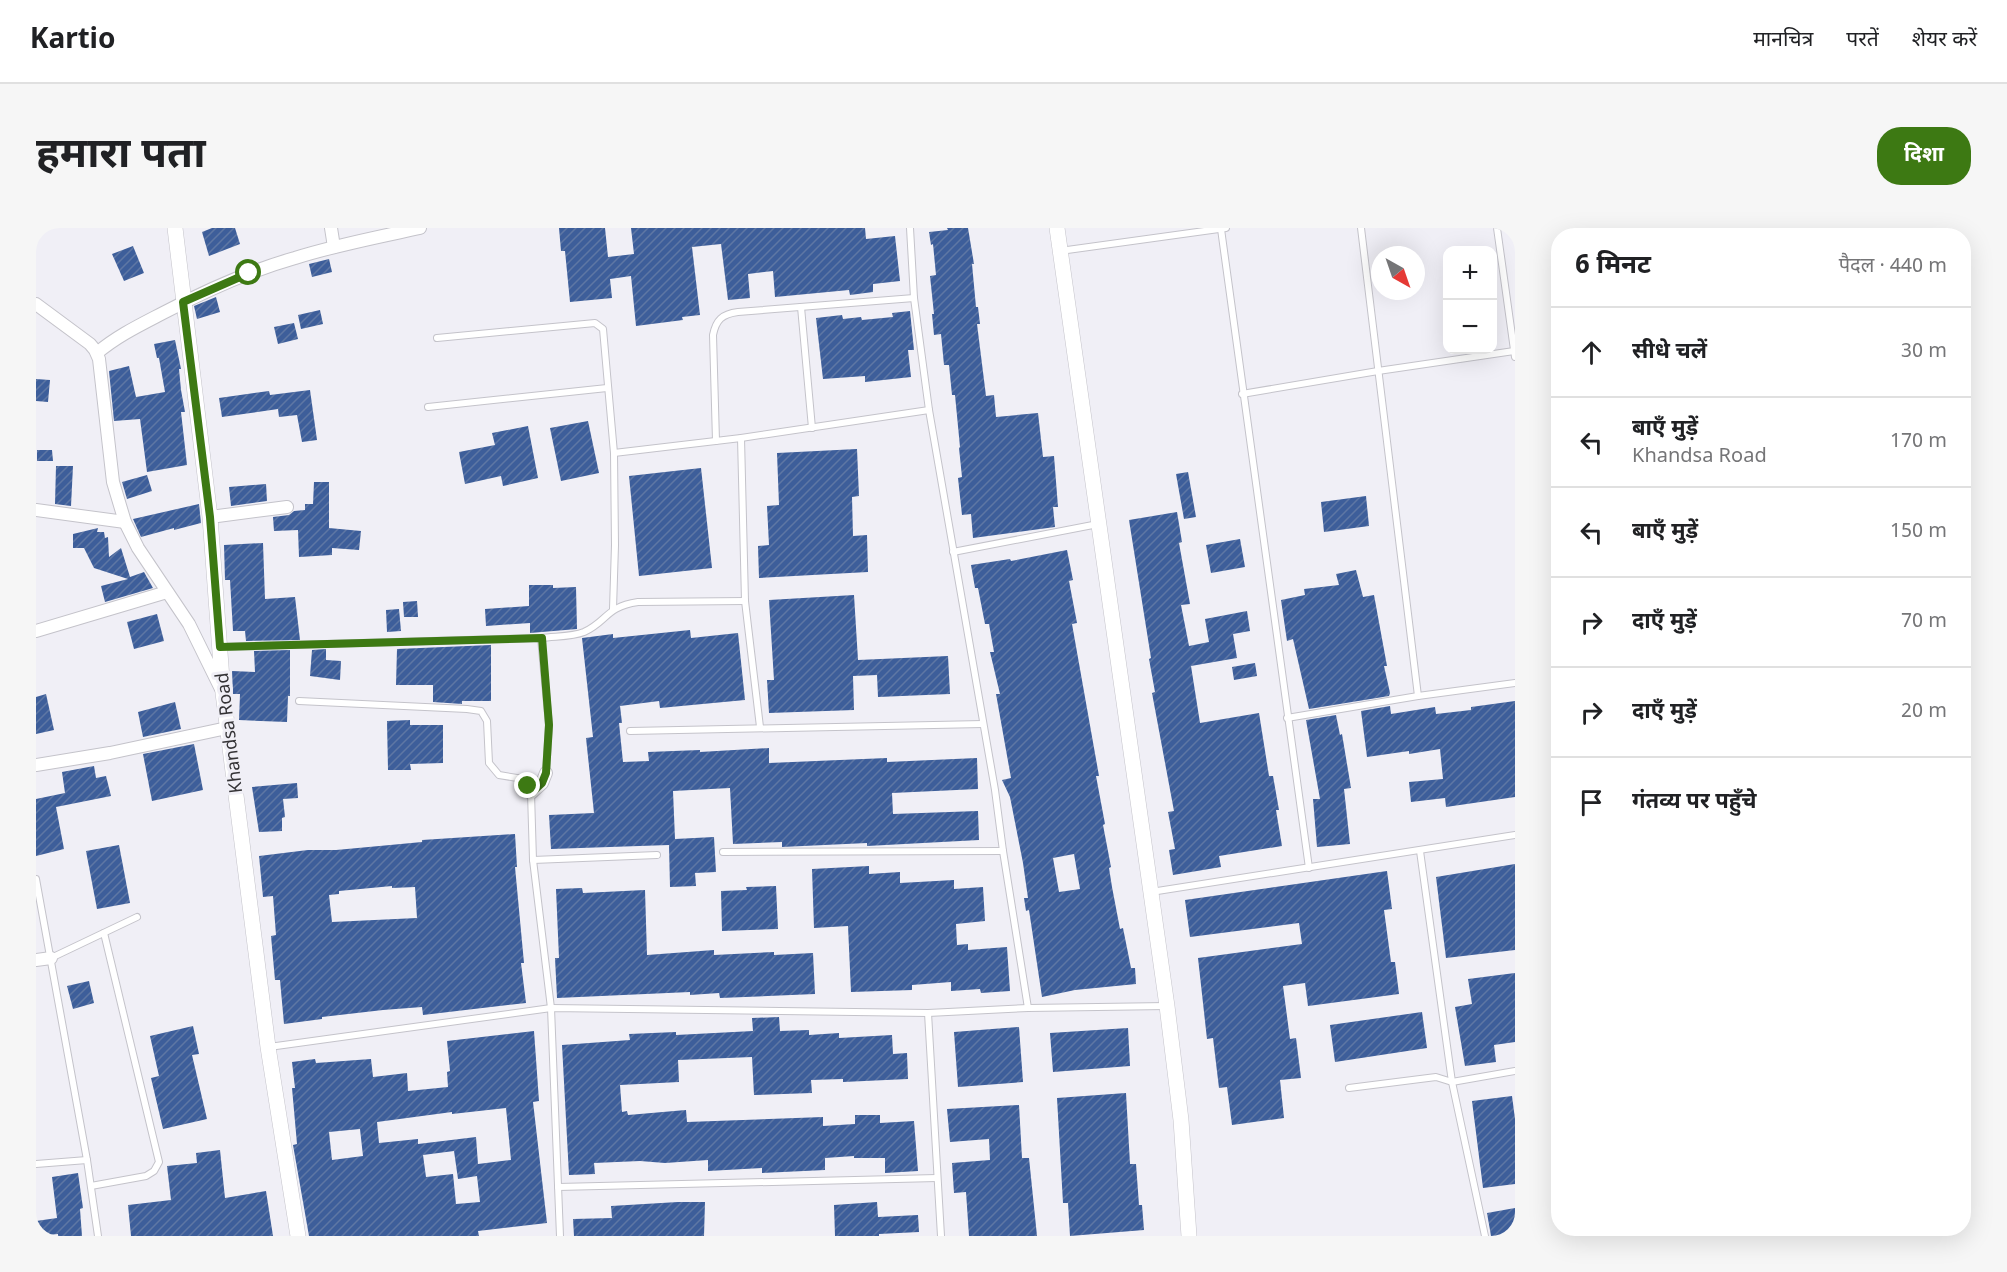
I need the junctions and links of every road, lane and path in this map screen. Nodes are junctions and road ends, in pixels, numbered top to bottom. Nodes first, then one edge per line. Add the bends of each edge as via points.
1 (175, 228) edge
2 (331, 228) edge
3 (420, 228) edge
4 (910, 228) edge
5 (1057, 228) edge
6 (1226, 228) edge
7 (1361, 228) edge
8 (1497, 228) edge
9 (1221, 229) edge
10 (334, 247) junction
11 (1060, 250) junction
12 (914, 298) junction
13 (183, 302) junction
14 (36, 304) edge
15 (801, 307) junction
16 (437, 338) dead end
17 (1514, 351) edge
18 (97, 353) junction
19 (1515, 357) edge
20 (1378, 371) junction
21 (607, 388) junction
22 (1242, 394) junction
23 (428, 407) dead end
24 (929, 410) junction
25 (812, 428) junction
26 (741, 438) junction
27 (716, 441) junction
28 (614, 453) junction
29 (287, 507) dead end
30 (36, 510) edge
31 (210, 517) junction
32 (125, 522) junction
33 (1098, 524) junction
34 (953, 552) junction
35 (167, 592) junction
36 (745, 601) junction
37 (613, 609) junction
38 (36, 631) edge
39 (542, 638) junction
40 (220, 647) junction
41 (1515, 683) edge
42 (223, 693) junction
43 (1418, 696) junction
44 (299, 701) dead end
45 (1287, 718) junction
46 (983, 724) junction
47 (760, 727) junction
48 (227, 728) junction
49 (630, 731) dead end
50 (36, 765) edge
51 (546, 773) joint
52 (531, 793) junction
53 (1515, 835) edge
54 (1003, 851) junction
55 (1419, 851) junction
56 (723, 852) dead end
57 (657, 855) dead end
58 (533, 860) junction
59 (1309, 868) junction
60 (36, 879) edge
61 (1151, 892) junction
62 (137, 917) dead end
63 (104, 933) junction
64 (51, 958) junction
65 (36, 960) edge
66 (1167, 1006) junction
67 (551, 1008) junction
68 (1028, 1008) junction
69 (928, 1013) junction
70 (268, 1047) junction
71 (1515, 1071) edge
72 (1452, 1082) junction
73 (1349, 1088) dead end
74 (87, 1160) junction
75 (36, 1164) edge
76 (938, 1178) junction
77 (91, 1186) junction
78 (558, 1187) junction
79 (98, 1236) edge
80 (298, 1236) edge
81 (560, 1236) edge
82 (941, 1236) edge
83 (1189, 1236) edge
84 (1485, 1236) edge

1 - 13 street, Khandsa Road
2 - 10 street
3 - 10 street
4 - 12 lane
5 - 11 street
6 - 9 lane
7 - 20 lane
8 - 17 lane
9 - 11 lane
9 - 22 lane
10 - 13 street via 249,273
11 - 33 street
12 - 15 lane
12 - 24 lane
13 - 18 street via 115,338
13 - 31 street, Khandsa Road
14 - 18 street
15 - 25 lane
15 - 27 lane via 729,313 716,323
16 - 21 lane via 595,323 604,334
17 - 19 lane
17 - 20 lane
18 - 32 street via 113,482
20 - 22 lane
20 - 43 lane
21 - 23 lane
21 - 28 lane
22 - 45 lane
24 - 25 lane
24 - 34 lane
25 - 26 lane
26 - 27 lane
26 - 36 lane
27 - 28 lane
28 - 37 lane
29 - 31 street
30 - 32 street
31 - 40 street, Khandsa Road
32 - 35 street
33 - 34 lane
33 - 61 street
34 - 46 lane
35 - 38 street
35 - 42 street via 189,624
36 - 37 lane via 638,602
36 - 47 lane
37 - 39 lane via 583,633
39 - 40 lane
39 - 51 lane via 549,725
40 - 42 street, Khandsa Road
41 - 43 lane
42 - 48 street, Khandsa Road
43 - 45 lane
44 - 52 lane via 481,711 487,721 489,763 499,774 523,779
45 - 59 lane
46 - 47 lane
46 - 54 lane
47 - 49 lane
48 - 50 street
48 - 70 street, Khandsa Road
51 - 52 street
52 - 58 lane
53 - 55 lane
54 - 56 lane
54 - 68 lane
55 - 59 lane
55 - 72 lane
57 - 58 lane
58 - 67 lane
59 - 61 lane
60 - 64 lane
61 - 66 street
62 - 63 lane
63 - 64 lane
63 - 77 lane via 159,1162 146,1176
64 - 65 street
64 - 74 lane
66 - 68 lane
66 - 83 street via 1181,1120
67 - 69 lane
67 - 70 lane
67 - 78 lane
68 - 69 lane
69 - 76 lane
70 - 80 street, Khandsa Road
71 - 72 lane
72 - 73 lane via 1436,1077
72 - 84 lane
74 - 75 lane
74 - 77 lane
76 - 78 lane
76 - 82 lane
77 - 79 lane
78 - 81 lane

